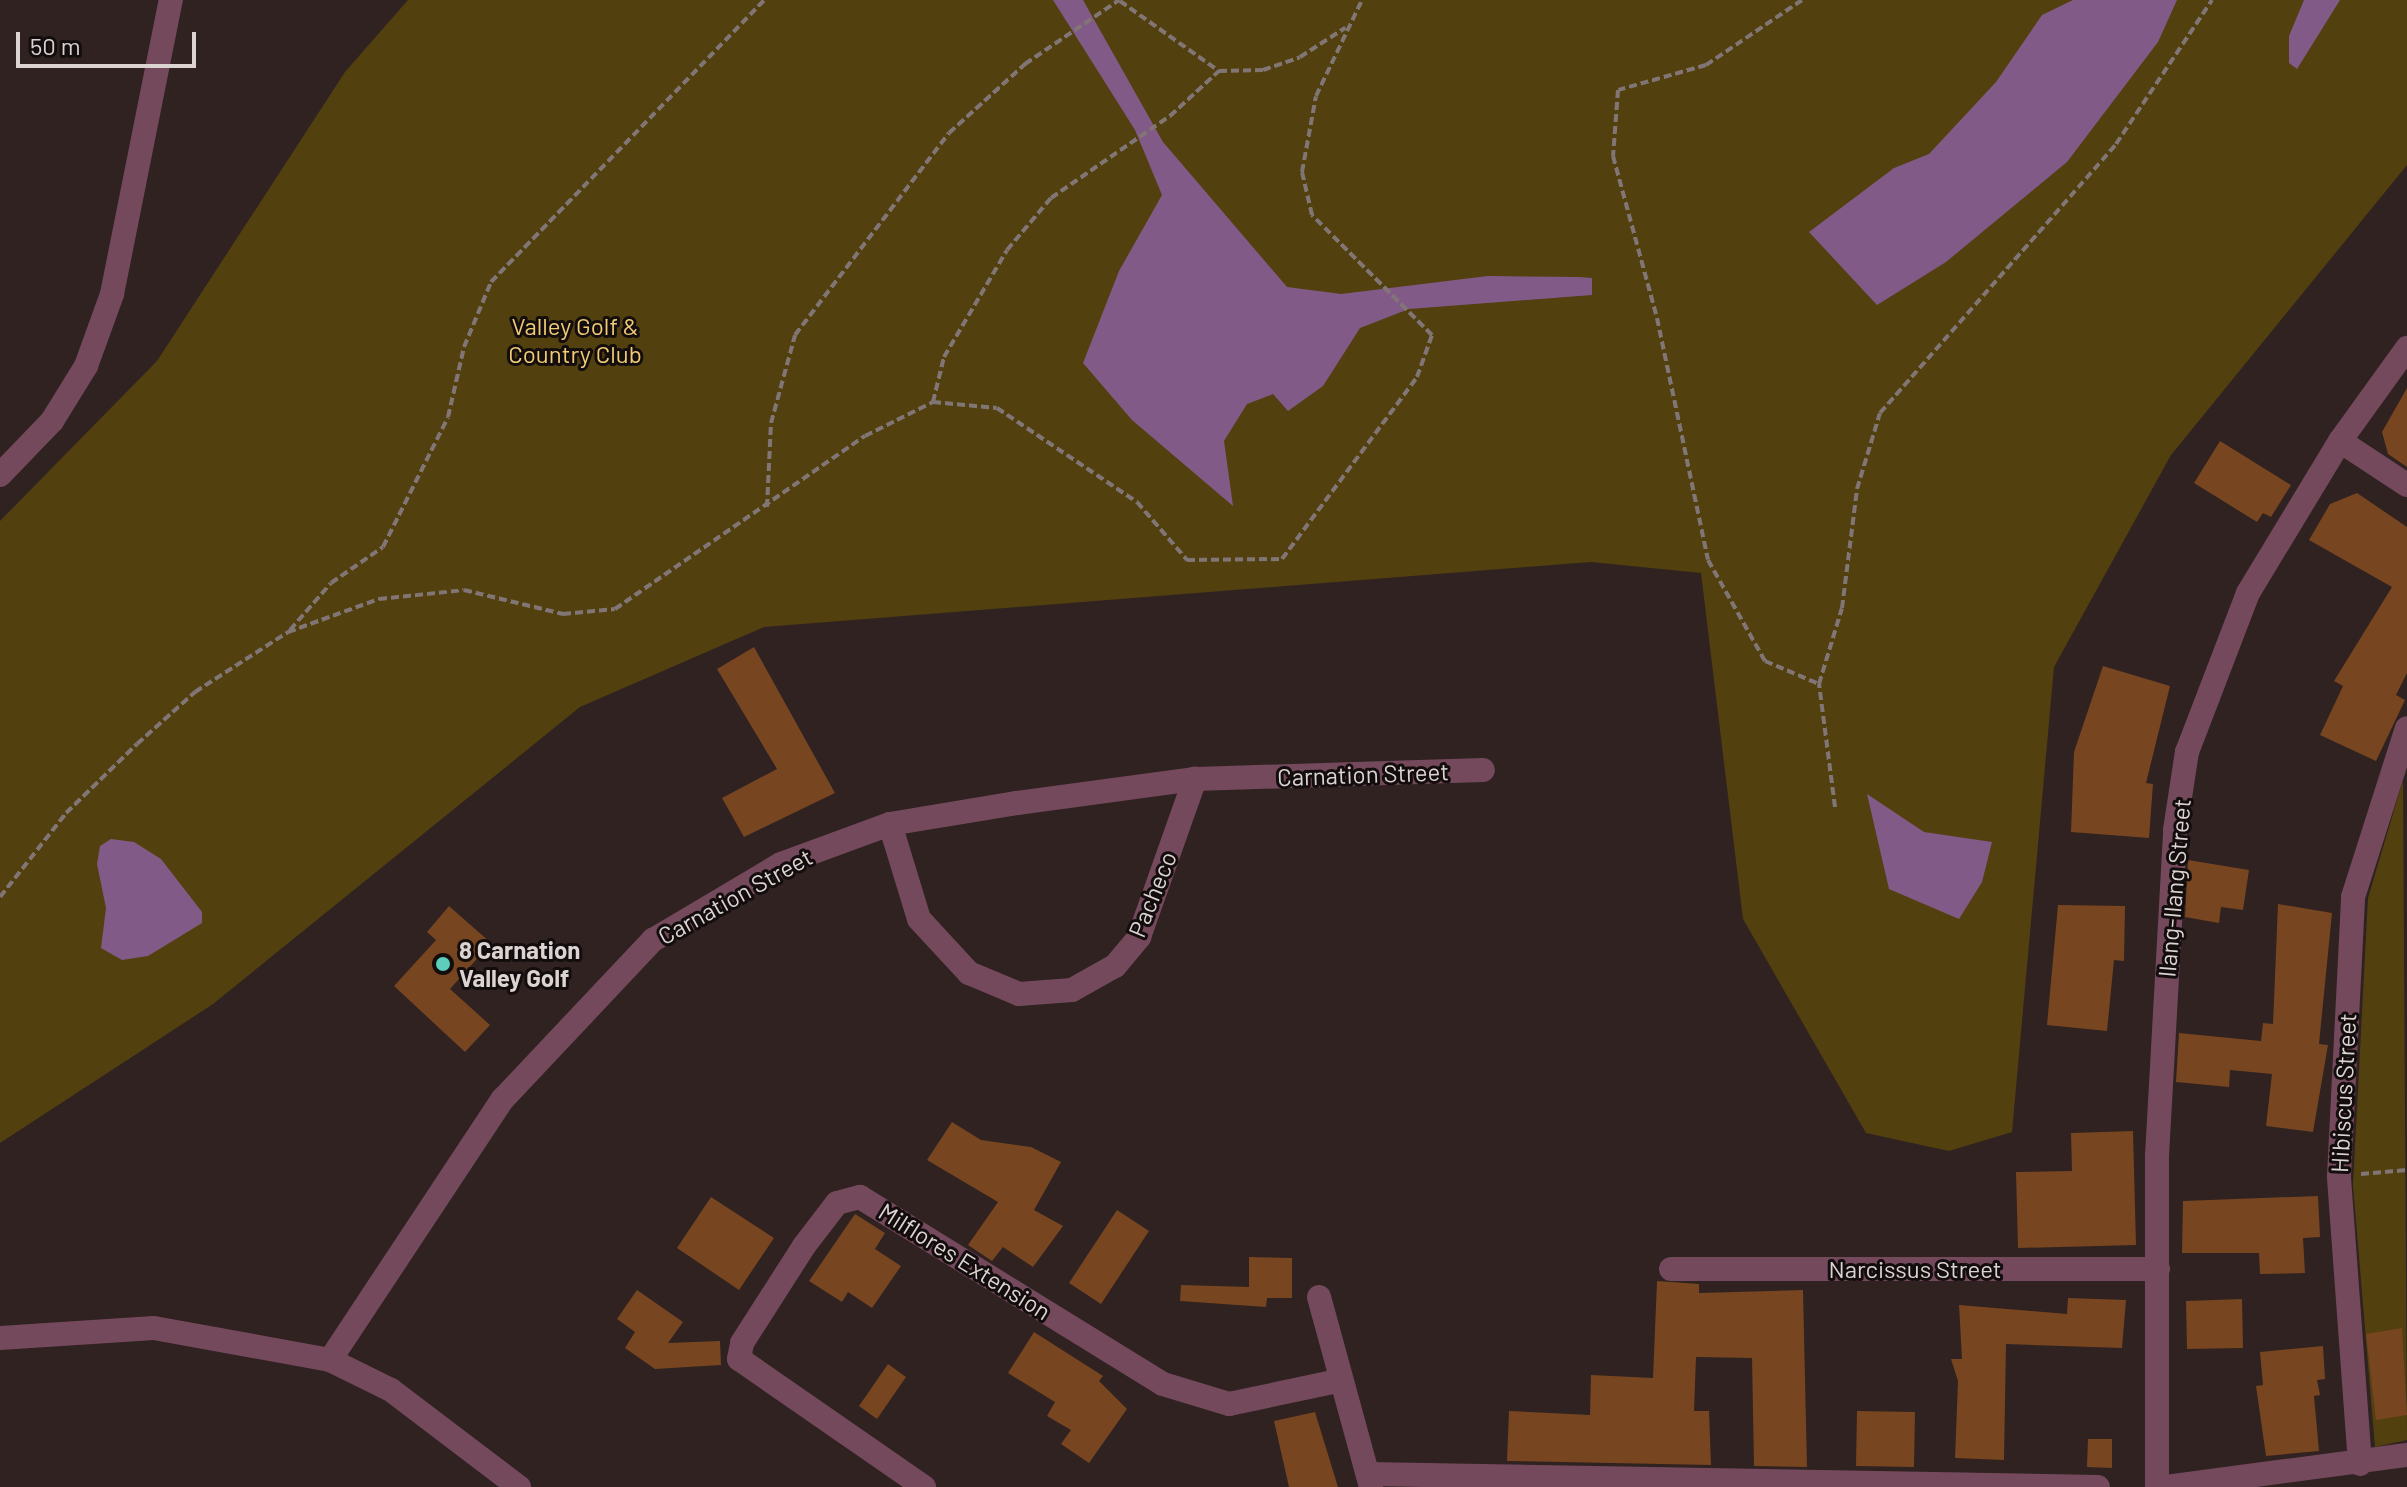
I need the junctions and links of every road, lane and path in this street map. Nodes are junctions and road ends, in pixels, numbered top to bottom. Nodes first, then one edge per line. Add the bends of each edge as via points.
1 (171, 0) edge
2 (764, 0) edge
3 (1119, 0) edge
4 (1362, 0) edge
5 (1802, 0) edge
6 (2212, 0) edge
7 (1347, 26) junction
8 (1219, 71) junction
9 (2407, 348) edge
10 (933, 402) junction
11 (2340, 441) junction
12 (0, 475) edge
13 (2407, 485) edge
14 (767, 507) junction
15 (288, 632) junction
16 (1819, 684) junction
17 (2407, 728) edge
18 (2401, 760) edge
19 (1483, 770) dead end
20 (1195, 779) junction
21 (1835, 807) dead end
22 (890, 824) junction
23 (0, 897) edge
24 (2407, 1170) edge
25 (2339, 1176) junction
26 (1671, 1269) dead end
27 (2158, 1269) junction
28 (1319, 1297) dead end
29 (0, 1338) edge
30 (330, 1360) junction
31 (1338, 1381) junction
32 (2407, 1455) edge
33 (2360, 1464) junction
34 (1370, 1481) edge
35 (519, 1487) edge
36 (924, 1487) edge
37 (2098, 1487) edge
38 (2157, 1487) edge
39 (2166, 1487) edge

1 - 12 street via 107,309 86,366 52,421
2 - 15 path via 491,282 464,347 448,417 383,547 331,583
3 - 8 path
3 - 14 path via 1060,39 949,133 795,335 771,423
4 - 7 path
5 - 16 path via 1706,65 1618,90 1613,156 1657,318 1708,560 1765,661
6 - 16 path via 2116,144 1880,413 1857,489 1842,608
7 - 8 path via 1300,57 1263,70
7 - 10 path via 1316,96 1302,172 1312,215 1432,335 1417,377 1353,471 1282,559 1267,564 1187,560 1137,502 1080,459 997,408
8 - 10 path via 1170,116 1051,198 1007,250 944,357
9 - 11 street, Ilang-Ilang Street
10 - 14 path via 865,436
11 - 13 street
11 - 27 street, Ilang-Ilang Street via 2248,593 2187,752 2163,1034
14 - 15 path via 615,609 563,614 464,590 379,599
15 - 23 path via 195,692 137,744 66,813
16 - 21 path
17 - 18 street, Hibiscus Street
18 - 25 street, Hibiscus Street via 2353,897
19 - 20 street, Carnation Street
20 - 22 street, Carnation Street
20 - 22 street, Pacheco via 1139,937 1115,966 1072,990 1019,994 969,973 919,919
22 - 30 street, Carnation Street via 781,864 653,940 503,1099
24 - 25 path
25 - 33 street, Hibiscus Street
26 - 27 street, Narcissus Street
27 - 38 street, Ilang-Ilang Street
28 - 31 street
29 - 30 street via 154,1328
30 - 35 street via 391,1390
31 - 34 street
31 - 36 street, Milflores Extension via 1229,1404 1163,1384 860,1197 837,1203 742,1343 739,1359
32 - 33 street
33 - 39 street
34 - 37 street

